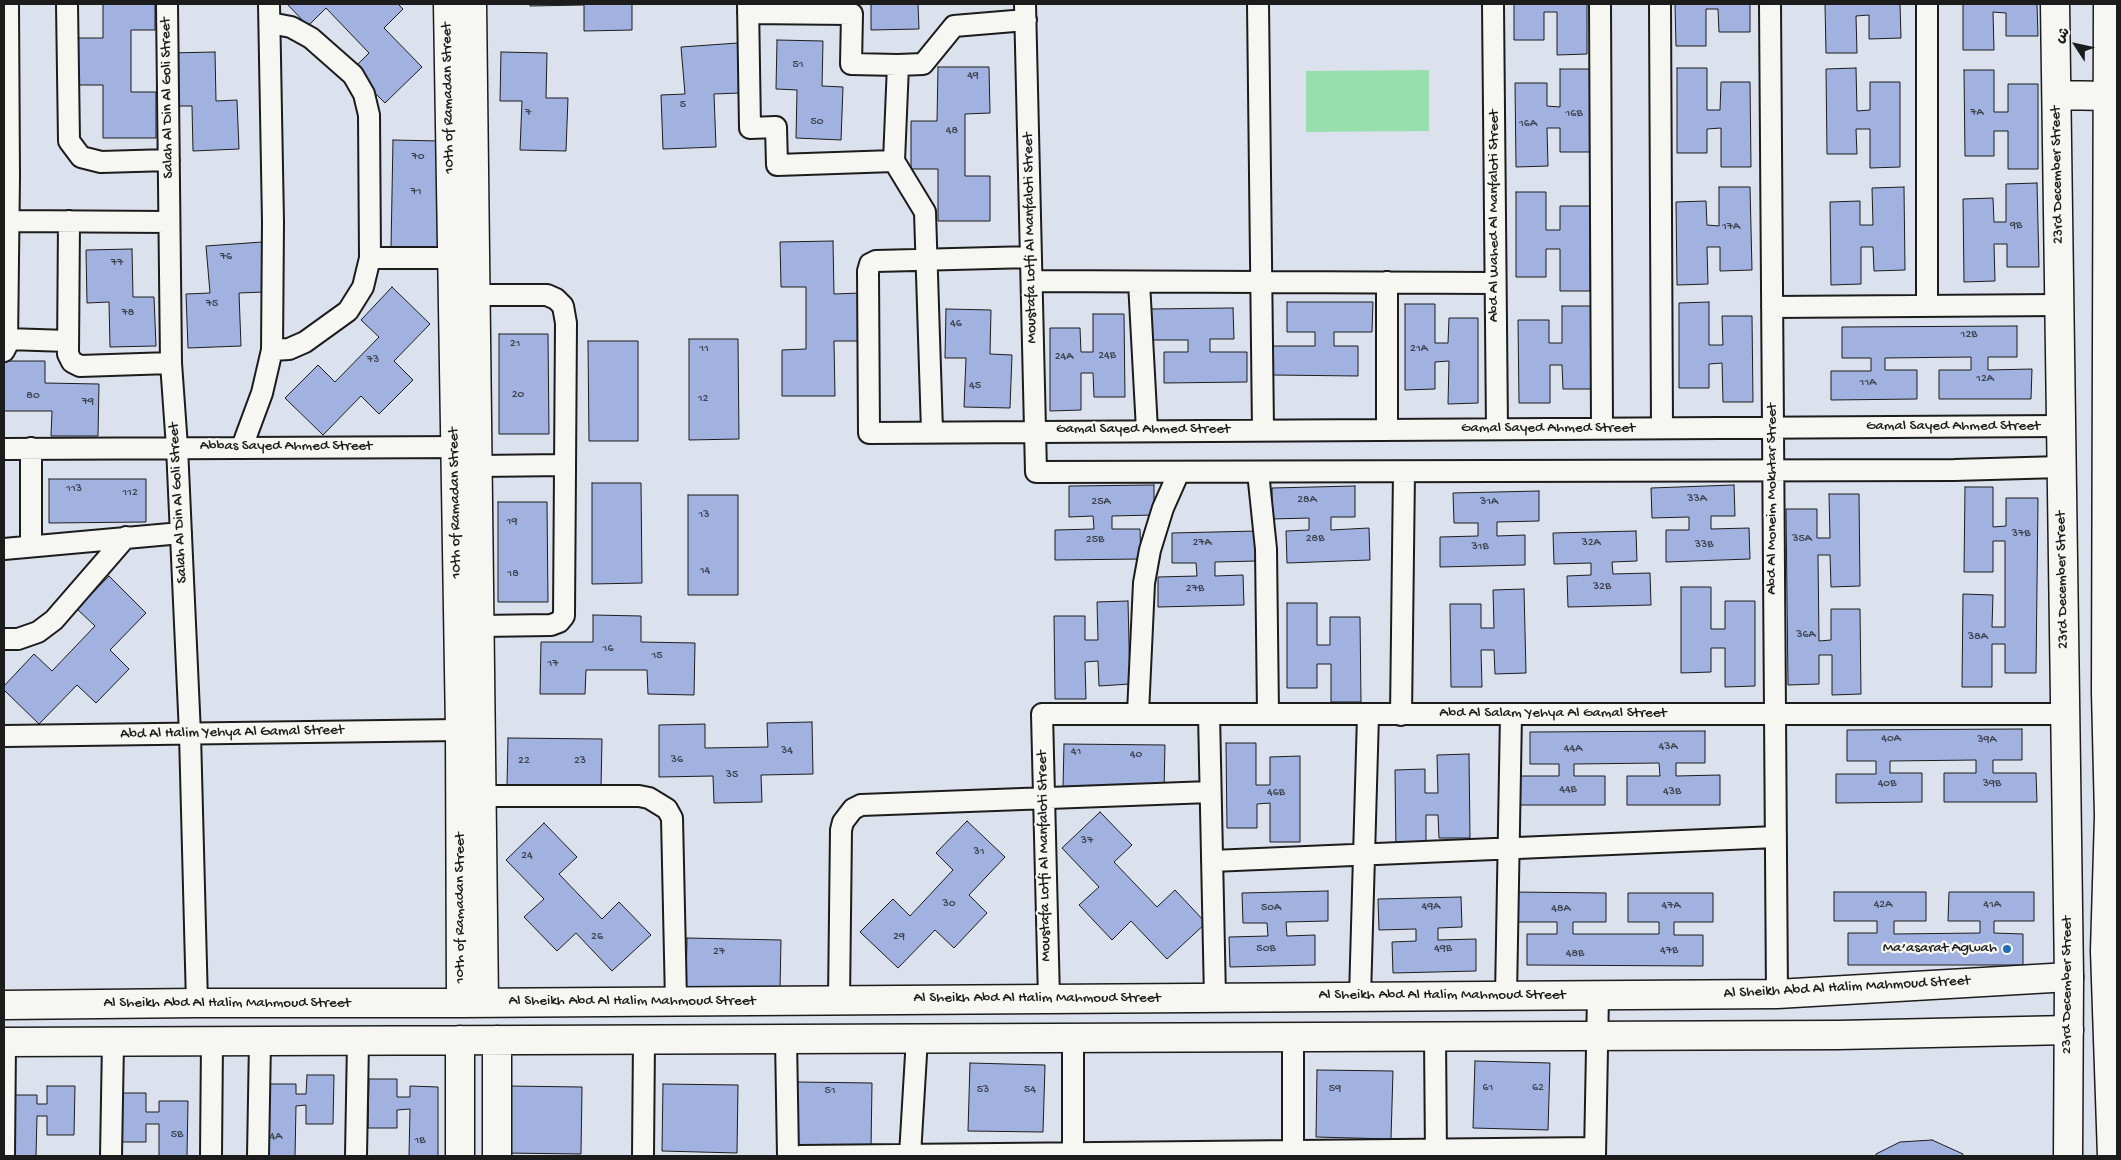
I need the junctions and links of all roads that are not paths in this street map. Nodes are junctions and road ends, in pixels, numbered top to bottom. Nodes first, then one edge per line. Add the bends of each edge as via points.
1 (8, 4) edge
2 (67, 4) edge
3 (167, 4) edge
4 (448, 4) edge
5 (472, 4) edge
6 (1258, 4) edge
7 (1493, 4) edge
8 (1600, 4) edge
9 (1660, 4) edge
10 (1770, 4) edge
11 (1928, 4) edge
12 (2055, 4) edge
13 (2108, 4) edge
14 (748, 9) edge
15 (1026, 12) edge
16 (269, 13) edge
17 (898, 65) junction
18 (2057, 95) junction
19 (2107, 96) junction
20 (6, 110) edge
21 (168, 160) junction
22 (894, 161) junction
23 (6, 176) edge
24 (2112, 184) edge
25 (9, 221) junction
26 (70, 221) junction
27 (169, 222) junction
28 (1031, 257) junction
29 (370, 258) junction
30 (452, 258) junction
31 (926, 260) junction
32 (1032, 281) junction
33 (1139, 282) junction
34 (1261, 282) junction
35 (1387, 282) junction
36 (1496, 283) junction
37 (476, 295) junction
38 (2059, 305) junction
39 (1927, 306) junction
40 (1772, 308) junction
41 (2113, 320) edge
42 (68, 341) junction
43 (6, 345) edge
44 (272, 350) junction
45 (171, 363) junction
46 (2061, 426) junction
47 (1602, 428) junction
48 (1662, 428) junction
49 (1773, 428) junction
50 (1386, 429) junction
51 (1497, 429) junction
52 (1147, 430) junction
53 (1263, 430) junction
54 (932, 431) junction
55 (1036, 431) junction
56 (2113, 440) edge
57 (242, 446) junction
58 (177, 447) junction
59 (4, 448) edge
60 (32, 448) junction
61 (470, 453) junction
62 (565, 465) junction
63 (2061, 467) junction
64 (1773, 470) junction
65 (1179, 472) junction
66 (1258, 472) junction
67 (1404, 472) junction
68 (181, 533) junction
69 (126, 537) junction
70 (31, 546) junction
71 (4, 549) edge
72 (2112, 569) edge
73 (480, 626) junction
74 (4, 639) edge
75 (2112, 692) edge
76 (1138, 713) junction
77 (1268, 713) junction
78 (1042, 714) joint
79 (1209, 714) junction
80 (1511, 714) junction
81 (1775, 714) junction
82 (2064, 714) junction
83 (1368, 715) junction
84 (1401, 715) junction
85 (460, 730) junction
86 (190, 734) junction
87 (4, 736) edge
88 (1210, 792) junction
89 (482, 796) junction
90 (1044, 798) junction
91 (2113, 816) edge
92 (1776, 837) junction
93 (1508, 848) junction
94 (1364, 855) junction
95 (1212, 861) junction
96 (2111, 951) edge
97 (2069, 977) junction
98 (2112, 993) edge
99 (1777, 994) junction
100 (1598, 995) junction
101 (1506, 996) junction
102 (1360, 997) junction
103 (1215, 998) junction
104 (1048, 999) junction
105 (839, 1000) junction
106 (919, 1000) junction
107 (197, 1002) junction
108 (676, 1002) junction
109 (473, 1003) junction
110 (4, 1005) edge
111 (43, 1006) junction
112 (2069, 1030) junction
113 (1435, 1036) junction
114 (1597, 1036) junction
115 (1293, 1037) junction
116 (917, 1038) junction
117 (1073, 1038) junction
118 (786, 1039) junction
119 (460, 1040) junction
120 (497, 1040) junction
121 (644, 1040) junction
122 (260, 1041) junction
123 (358, 1041) junction
124 (4, 1042) edge
125 (41, 1042) junction
126 (113, 1042) junction
127 (212, 1042) junction
128 (1595, 1152) edge
129 (1436, 1153) edge
130 (1293, 1154) edge
131 (910, 1155) edge
132 (1073, 1155) edge
133 (4, 1156) edge
134 (111, 1156) edge
135 (210, 1156) edge
136 (258, 1156) edge
137 (356, 1156) edge
138 (460, 1156) edge
139 (497, 1156) edge
140 (644, 1156) edge
141 (788, 1156) edge
142 (800, 1156) edge
143 (2068, 1156) edge
144 (2112, 1156) edge

1 - 20 street
2 - 21 street via 69,141 81,157 101,162
3 - 21 street, Salah Al Din Al Goli Street
4 - 30 street, 10th of Ramadan Street
5 - 37 street, 10th of Ramadan Street
6 - 34 street
7 - 36 street, Abd Al Wahed Al Manfaloti Street
8 - 47 street
9 - 48 street
10 - 40 street, Abd Al Moneim Mokhtar Street
11 - 39 street
12 - 18 street, 23rd December Street
13 - 19 street
14 - 17 street via 852,14 851,64
14 - 22 street via 750,128 776,127 777,165
15 - 17 street via 954,26 923,64
15 - 28 street, Moustafa Lotfi Al Manfaloti Street
16 - 29 street via 311,38 353,75 364,94 369,115
16 - 44 street
17 - 22 street
18 - 19 street
18 - 38 street, 23rd December Street
19 - 24 street
20 - 23 street
21 - 27 street, Salah Al Din Al Goli Street
22 - 31 street via 924,212
23 - 25 street
24 - 41 street
25 - 26 street
25 - 43 street
26 - 27 street
26 - 42 street
27 - 45 street, Salah Al Din Al Goli Street
28 - 31 street
28 - 32 street, Moustafa Lotfi Al Manfaloti Street
29 - 30 street
29 - 44 street via 364,286 348,311 305,342 289,349
30 - 61 street, 10th of Ramadan Street
31 - 54 street
31 - 54 street, Gamal Sayed Ahmed Street via 876,261 868,270 869,433
32 - 33 street
32 - 55 street, Moustafa Lotfi Al Manfaloti Street
33 - 34 street
33 - 52 street
34 - 35 street
34 - 53 street
35 - 36 street
35 - 50 street
36 - 51 street, Abd Al Wahed Al Manfaloti Street
37 - 61 street, 10th of Ramadan Street
37 - 62 street via 547,296 563,306 566,323
38 - 39 street
38 - 46 street, 23rd December Street
39 - 40 street
40 - 49 street, Abd Al Moneim Mokhtar Street
41 - 56 street
42 - 43 street
42 - 45 street via 69,358 76,365
44 - 57 street via 262,393
45 - 58 street, Salah Al Din Al Goli Street
46 - 49 street, Gamal Sayed Ahmed Street
46 - 63 street, 23rd December Street
47 - 48 street, Gamal Sayed Ahmed Street
47 - 51 street, Gamal Sayed Ahmed Street
48 - 49 street, Gamal Sayed Ahmed Street
49 - 64 street, Abd Al Moneim Mokhtar Street
50 - 51 street, Gamal Sayed Ahmed Street
50 - 53 street, Gamal Sayed Ahmed Street
52 - 53 street, Gamal Sayed Ahmed Street
52 - 55 street, Gamal Sayed Ahmed Street
54 - 55 street, Gamal Sayed Ahmed Street
55 - 65 street, Moustafa Lotfi Al Manfaloti Street via 1036,472
56 - 72 street
57 - 58 street, Abbas Sayed Ahmed Street
57 - 61 street, Abbas Sayed Ahmed Street
58 - 60 street, Abbas Sayed Ahmed Street
58 - 68 street, Salah Al Din Al Goli Street
59 - 60 street, Abbas Sayed Ahmed Street
60 - 70 street
61 - 62 street, Abbas Sayed Ahmed Street
61 - 73 street, 10th of Ramadan Street
61 - 85 street, 10th of Ramadan Street
62 - 73 street via 564,616 551,625
63 - 64 street
63 - 82 street, 23rd December Street
64 - 67 street
64 - 81 street, Abd Al Moneim Mokhtar Street
65 - 66 street
65 - 76 street via 1163,508 1144,583
66 - 67 street
66 - 77 street via 1266,548
67 - 84 street
68 - 69 street
68 - 86 street, Salah Al Din Al Goli Street
69 - 70 street
69 - 74 street via 54,620 38,632 18,639
70 - 71 street
72 - 75 street
73 - 89 street, 10th of Ramadan Street
75 - 91 street
76 - 78 street, Abd Al Salam Yehya Al Gamal Street
76 - 79 street, Abd Al Salam Yehya Al Gamal Street
77 - 79 street, Abd Al Salam Yehya Al Gamal Street
77 - 83 street, Abd Al Salam Yehya Al Gamal Street
78 - 90 street, Moustafa Lotfi Al Manfaloti Street
79 - 88 street
80 - 81 street, Abd Al Salam Yehya Al Gamal Street
80 - 84 street, Abd Al Salam Yehya Al Gamal Street
80 - 93 street
81 - 82 street, Abd Al Salam Yehya Al Gamal Street
81 - 92 street, Abd Al Moneim Mokhtar Street
82 - 97 street, 23rd December Street
83 - 84 street, Abd Al Salam Yehya Al Gamal Street
83 - 94 street
85 - 86 street, Abd Al Halim Yehya Al Gamal Street
85 - 109 street, 10th of Ramadan Street
86 - 87 street, Abd Al Halim Yehya Al Gamal Street
86 - 107 street, Salah Al Din Al Goli Street
88 - 90 street
88 - 95 street
89 - 108 street via 638,796 649,798 667,809 672,818
89 - 109 street, 10th of Ramadan Street
90 - 104 street, Moustafa Lotfi Al Manfaloti Street
90 - 105 street via 861,805 847,814 841,830
91 - 96 street
92 - 93 street
92 - 99 street, Abd Al Moneim Mokhtar Street
93 - 94 street
93 - 101 street
94 - 95 street
94 - 102 street
95 - 103 street
96 - 98 street
97 - 99 street, Al Sheikh Abd Al Halim Mahmoud Street
97 - 112 street, 23rd December Street
98 - 144 street
99 - 100 street, Al Sheikh Abd Al Halim Mahmoud Street
100 - 101 street, Al Sheikh Abd Al Halim Mahmoud Street
100 - 114 street
101 - 102 street, Al Sheikh Abd Al Halim Mahmoud Street
102 - 103 street, Al Sheikh Abd Al Halim Mahmoud Street
103 - 104 street, Al Sheikh Abd Al Halim Mahmoud Street
104 - 106 street, Al Sheikh Abd Al Halim Mahmoud Street
105 - 106 street, Al Sheikh Abd Al Halim Mahmoud Street
105 - 108 street, Al Sheikh Abd Al Halim Mahmoud Street
106 - 116 street
107 - 109 street, Al Sheikh Abd Al Halim Mahmoud Street
107 - 111 street, Al Sheikh Abd Al Halim Mahmoud Street
108 - 109 street, Al Sheikh Abd Al Halim Mahmoud Street
110 - 111 street, Al Sheikh Abd Al Halim Mahmoud Street
111 - 125 street
112 - 114 street
112 - 143 street, 23rd December Street
113 - 114 street
113 - 115 street
113 - 129 street
114 - 128 street
115 - 117 street
115 - 130 street
116 - 117 street
116 - 118 street
116 - 131 street
117 - 132 street
118 - 121 street
118 - 141 street
119 - 120 street
119 - 123 street
119 - 138 street
120 - 121 street
120 - 139 street
121 - 140 street
122 - 123 street
122 - 127 street
122 - 136 street
123 - 137 street
124 - 125 street
124 - 133 street
125 - 126 street
126 - 127 street
126 - 134 street
127 - 135 street
128 - 129 street
129 - 130 street
130 - 132 street
131 - 132 street
131 - 142 street

